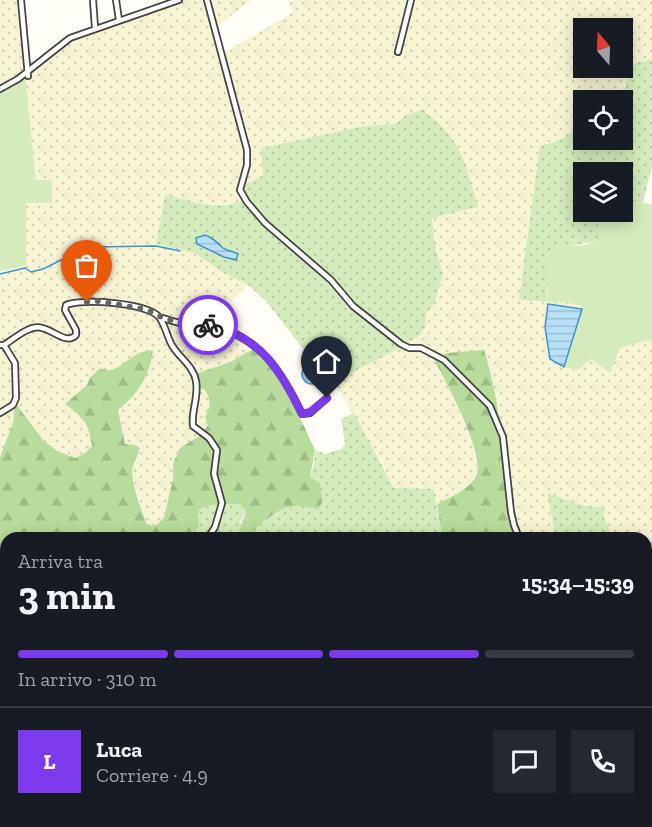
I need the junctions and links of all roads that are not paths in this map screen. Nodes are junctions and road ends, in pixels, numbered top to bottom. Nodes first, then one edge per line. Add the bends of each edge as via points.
1 (21, 0) edge
2 (93, 0) edge
3 (116, 0) edge
4 (179, 0) edge
5 (207, 0) edge
6 (411, 0) edge
7 (168, 2) edge
8 (119, 20) junction
9 (95, 28) junction
10 (398, 52) dead end
11 (28, 74) junction
12 (0, 89) edge
13 (159, 316) junction
14 (2, 345) edge
15 (327, 398) dead end
16 (0, 413) edge
17 (212, 532) edge
18 (517, 532) edge

1 - 11 street
2 - 9 street
3 - 8 street
4 - 7 street
5 - 18 street via 247,150 240,190 265,223 332,280 353,306 401,344 421,348 444,360 490,406 503,437
6 - 10 street
7 - 8 street
8 - 9 street
9 - 11 street via 70,38
11 - 12 street
13 - 14 street via 148,310 99,301 73,303 66,305 65,310 76,330 73,338 34,327
13 - 15 street via 231,331 261,350 285,380 302,414
13 - 17 street via 173,346 194,374 198,396 193,426 210,438 217,450 214,474 222,503
14 - 16 street via 15,363 16,398 13,405

